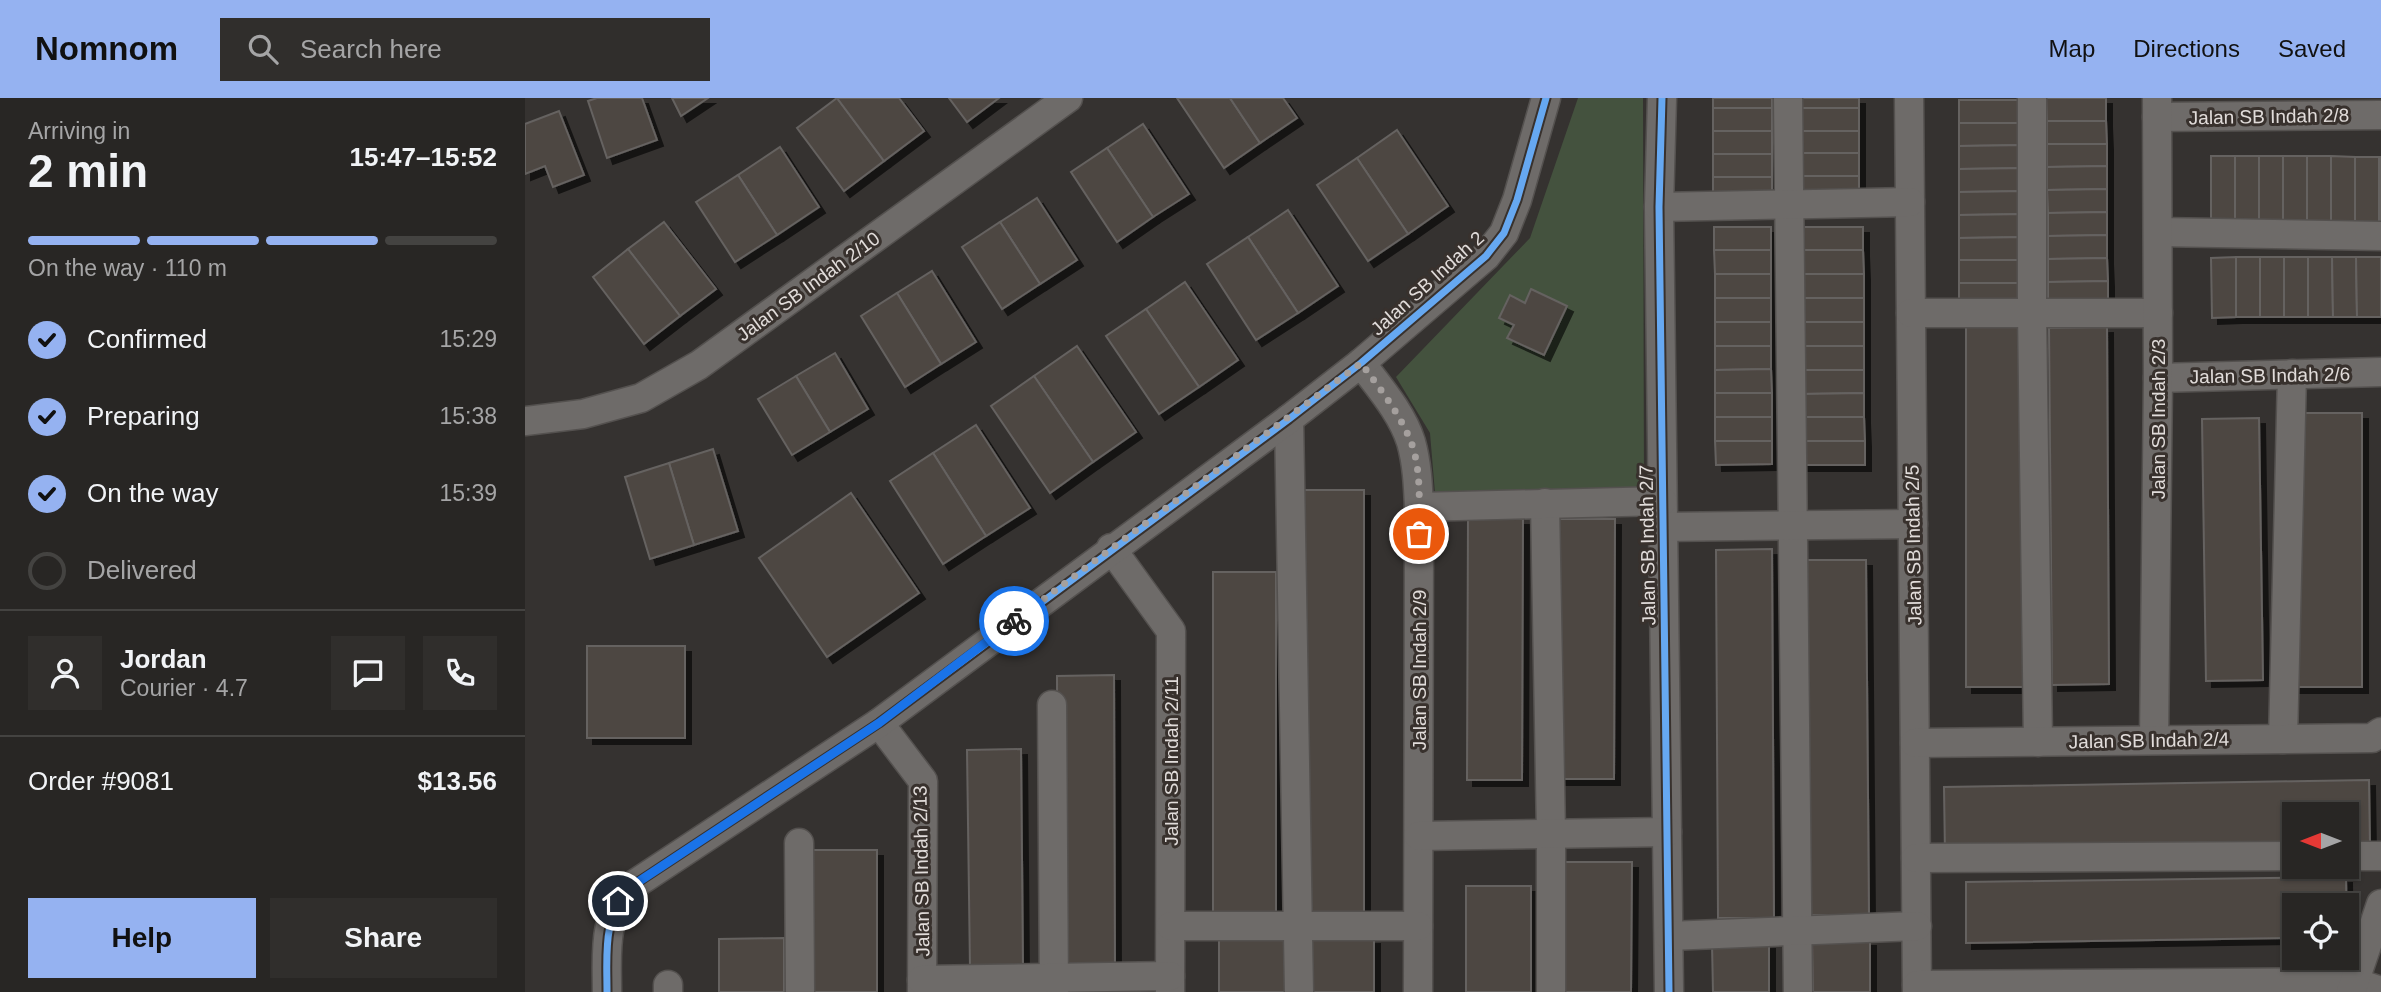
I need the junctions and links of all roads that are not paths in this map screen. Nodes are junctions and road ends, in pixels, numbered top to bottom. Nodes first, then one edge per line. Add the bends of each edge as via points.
1 (1068, 98) edge
2 (1546, 98) edge
3 (1661, 98) edge
4 (1788, 98) edge
5 (1909, 98) edge
6 (2032, 98) edge
7 (2157, 108) edge
8 (2381, 115) edge
9 (1910, 202) junction
10 (1790, 205) junction
11 (1659, 207) junction
12 (2159, 232) junction
13 (2381, 236) edge
14 (1911, 313) junction
15 (2032, 313) junction
16 (2158, 313) junction
17 (1361, 363) junction
18 (2381, 372) edge
19 (2292, 374) junction
20 (2158, 378) junction
21 (1289, 419) junction
22 (525, 421) edge
23 (1545, 503) junction
24 (1419, 507) junction
25 (1663, 514) junction
26 (1913, 524) junction
27 (1793, 526) junction
28 (1111, 548) junction
29 (1052, 705) dead end
30 (879, 723) junction
31 (2381, 732) edge
32 (2283, 739) junction
33 (2154, 740) junction
34 (2038, 742) junction
35 (1915, 743) junction
36 (1667, 832) junction
37 (1551, 834) junction
38 (1419, 836) junction
39 (799, 843) dead end
40 (2282, 856) edge
41 (2359, 856) edge
42 (2381, 856) edge
43 (1916, 858) junction
44 (2381, 904) edge
45 (1171, 926) junction
46 (1418, 926) junction
47 (1917, 926) junction
48 (1299, 927) junction
49 (1797, 931) junction
50 (1669, 936) junction
51 (1170, 984) edge
52 (922, 986) edge
53 (1054, 986) edge
54 (2352, 987) edge
55 (1917, 989) edge
56 (2381, 991) edge
57 (607, 992) edge
58 (800, 992) edge
59 (1299, 992) edge
60 (1418, 992) edge
61 (1551, 992) edge
62 (1669, 992) edge
63 (1798, 992) edge

1 - 22 street, Jalan SB Indah 2/10 via 699,365 641,398 583,414
2 - 17 street, Jalan SB Indah 2 via 1504,233 1486,256
3 - 11 street, Jalan SB Indah 2/7
4 - 10 street
5 - 9 street, Jalan SB Indah 2/5
6 - 15 street
7 - 8 street, Jalan SB Indah 2/8
7 - 12 street, Jalan SB Indah 2/3
9 - 10 street
9 - 14 street, Jalan SB Indah 2/5
10 - 11 street
10 - 27 street
11 - 25 street, Jalan SB Indah 2/7
12 - 13 street
12 - 16 street, Jalan SB Indah 2/3
14 - 15 street
14 - 26 street, Jalan SB Indah 2/5
15 - 16 street
15 - 34 street
16 - 20 street, Jalan SB Indah 2/3
17 - 21 street, Jalan SB Indah 2
17 - 24 street, Jalan SB Indah 2/9 via 1410,438
18 - 19 street, Jalan SB Indah 2/6
19 - 20 street, Jalan SB Indah 2/6
19 - 32 street
20 - 33 street, Jalan SB Indah 2/3
21 - 28 street, Jalan SB Indah 2
21 - 48 street
23 - 24 street
23 - 25 street
23 - 37 street
24 - 38 street, Jalan SB Indah 2/9
25 - 27 street
25 - 36 street, Jalan SB Indah 2/7
26 - 27 street
26 - 35 street, Jalan SB Indah 2/5
27 - 49 street
28 - 30 street, Jalan SB Indah 2
28 - 45 street, Jalan SB Indah 2/11 via 1171,631
29 - 53 street
30 - 52 street, Jalan SB Indah 2/13 via 923,782
30 - 57 street, Jalan SB Indah 2 via 632,886 611,917
31 - 32 street, Jalan SB Indah 2/4 via 2372,738
32 - 33 street, Jalan SB Indah 2/4
33 - 34 street, Jalan SB Indah 2/4
34 - 35 street, Jalan SB Indah 2/4
35 - 43 street, Jalan SB Indah 2/5
36 - 37 street
36 - 50 street, Jalan SB Indah 2/7
37 - 38 street
37 - 61 street
38 - 46 street, Jalan SB Indah 2/9
39 - 58 street
40 - 43 street
41 - 42 street
43 - 47 street, Jalan SB Indah 2/5
44 - 54 street
45 - 48 street
45 - 51 street, Jalan SB Indah 2/11
46 - 48 street
46 - 60 street, Jalan SB Indah 2/9
47 - 49 street
47 - 55 street, Jalan SB Indah 2/5
48 - 59 street
49 - 50 street
49 - 63 street
50 - 62 street, Jalan SB Indah 2/7
51 - 53 street
52 - 53 street
54 - 55 street
54 - 56 street

